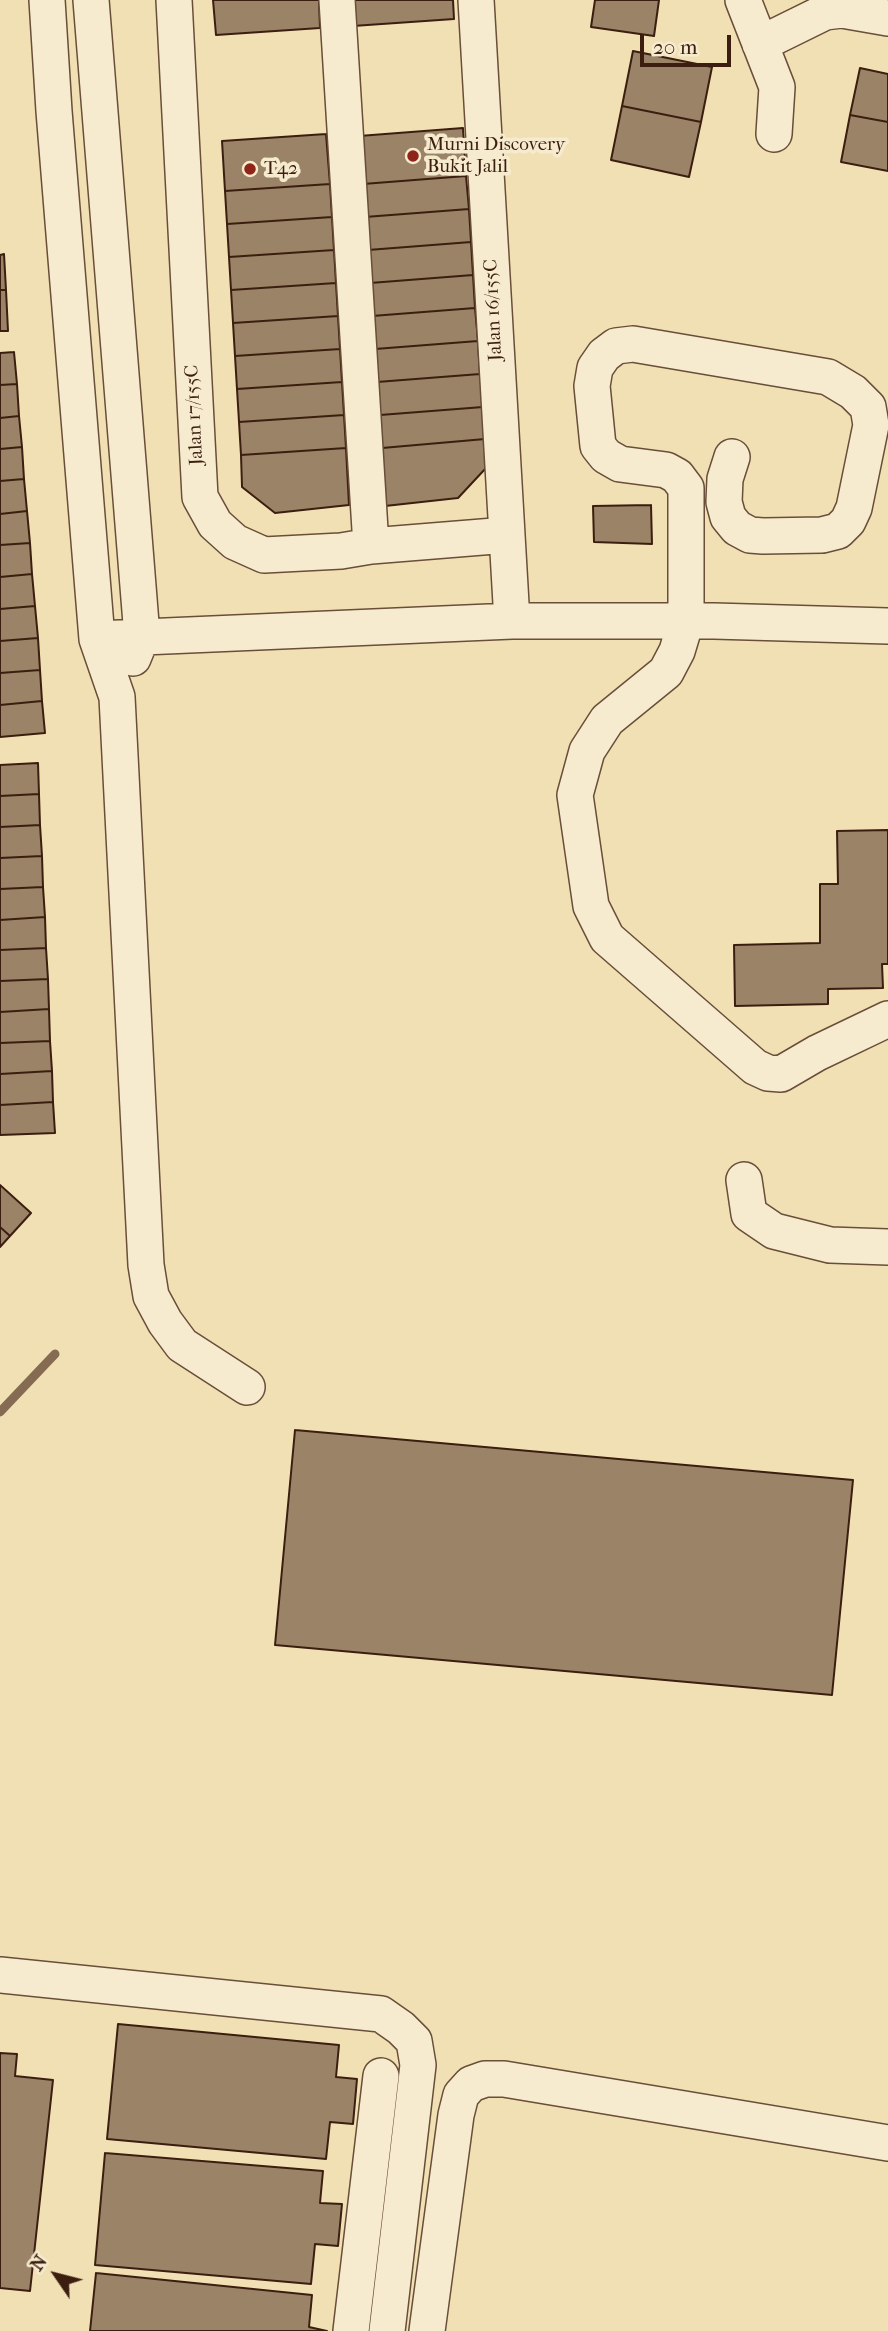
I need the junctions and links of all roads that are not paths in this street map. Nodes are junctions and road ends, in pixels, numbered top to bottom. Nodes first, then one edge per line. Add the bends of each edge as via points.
1 (47, 0) edge
2 (91, 0) edge
3 (174, 0) edge
4 (337, 0) edge
5 (476, 0) edge
6 (743, 0) edge
7 (888, 18) edge
8 (760, 44) junction
9 (774, 134) dead end
10 (732, 457) dead end
11 (507, 535) junction
12 (371, 547) junction
13 (512, 621) junction
14 (685, 621) junction
15 (888, 626) edge
16 (142, 636) junction
17 (97, 639) junction
18 (117, 697) junction
19 (888, 1019) edge
20 (744, 1180) dead end
21 (888, 1248) edge
22 (247, 1387) dead end
23 (0, 1975) edge
24 (380, 2076) dead end
25 (888, 2143) edge
26 (351, 2331) edge
27 (387, 2331) edge
28 (427, 2331) edge

1 - 17 street
2 - 16 street
3 - 12 street, Jalan 17/155C via 200,497 215,524 235,542 264,555
4 - 12 street
5 - 11 street, Jalan 16/155C
6 - 8 street
7 - 8 street via 842,10 825,12
8 - 9 street via 777,87
10 - 14 street via 724,502 737,528 763,536 838,531 854,508 871,425 867,407 828,377 633,344 617,346 604,355 595,368 592,386 598,446 620,464 666,470 685,488
11 - 12 street, Jalan 17/155C
11 - 13 street, Jalan 16/155C
13 - 14 street
13 - 16 street
14 - 15 street
14 - 19 street via 666,672 607,720 587,751 575,795 592,906 607,938 755,1067 768,1073 781,1074
16 - 17 street
16 - 18 street
17 - 18 street
18 - 22 street via 151,1296 182,1345
20 - 21 street via 750,1214 774,1231 830,1245
23 - 27 street via 381,2014 401,2028 414,2042 418,2065
24 - 26 street
25 - 28 street via 485,2078 461,2095 456,2115

